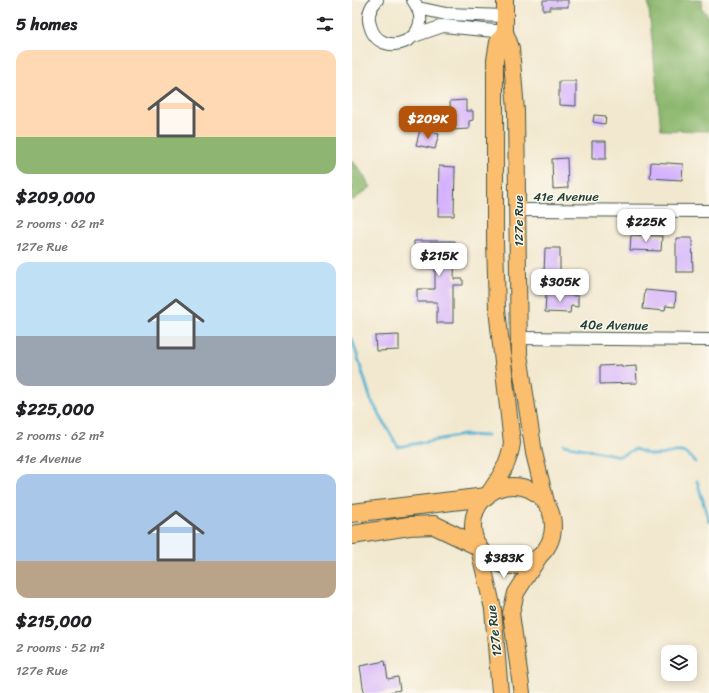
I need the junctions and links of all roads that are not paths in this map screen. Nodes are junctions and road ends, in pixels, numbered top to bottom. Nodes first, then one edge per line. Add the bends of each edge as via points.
1 (505, 0) edge
2 (373, 3) edge
3 (416, 4) edge
4 (505, 16) junction
5 (505, 32) junction
6 (414, 36) junction
7 (518, 210) junction
8 (709, 211) edge
9 (518, 338) junction
10 (709, 340) edge
11 (486, 496) junction
12 (547, 506) junction
13 (352, 513) edge
14 (352, 535) edge
15 (478, 546) junction
16 (541, 555) junction
17 (500, 693) edge
18 (522, 693) edge

1 - 4 main road, 127e Rue
2 - 6 street via 368,20 371,30 381,41 396,45
3 - 4 street via 446,14
3 - 6 street via 421,18
4 - 5 main road, 127e Rue
5 - 6 street via 443,26
5 - 7 main road, 127e Rue via 511,48 514,74
5 - 11 main road, 127e Rue via 498,42 495,60 495,242 497,309 512,443 505,469
7 - 8 street, 41e Avenue
7 - 9 main road, 127e Rue
9 - 10 street, 40e Avenue
9 - 12 main road, 127e Rue via 534,452
11 - 12 main road via 508,486 519,486 540,496
11 - 13 highway
11 - 15 main road via 473,520 474,537
12 - 16 main road via 552,516 553,527 551,537
14 - 15 highway via 409,526 434,526 444,528
15 - 16 main road via 491,560 508,566 525,564
15 - 17 main road, 127e Rue via 493,609
16 - 18 main road, 127e Rue via 516,593 511,613

